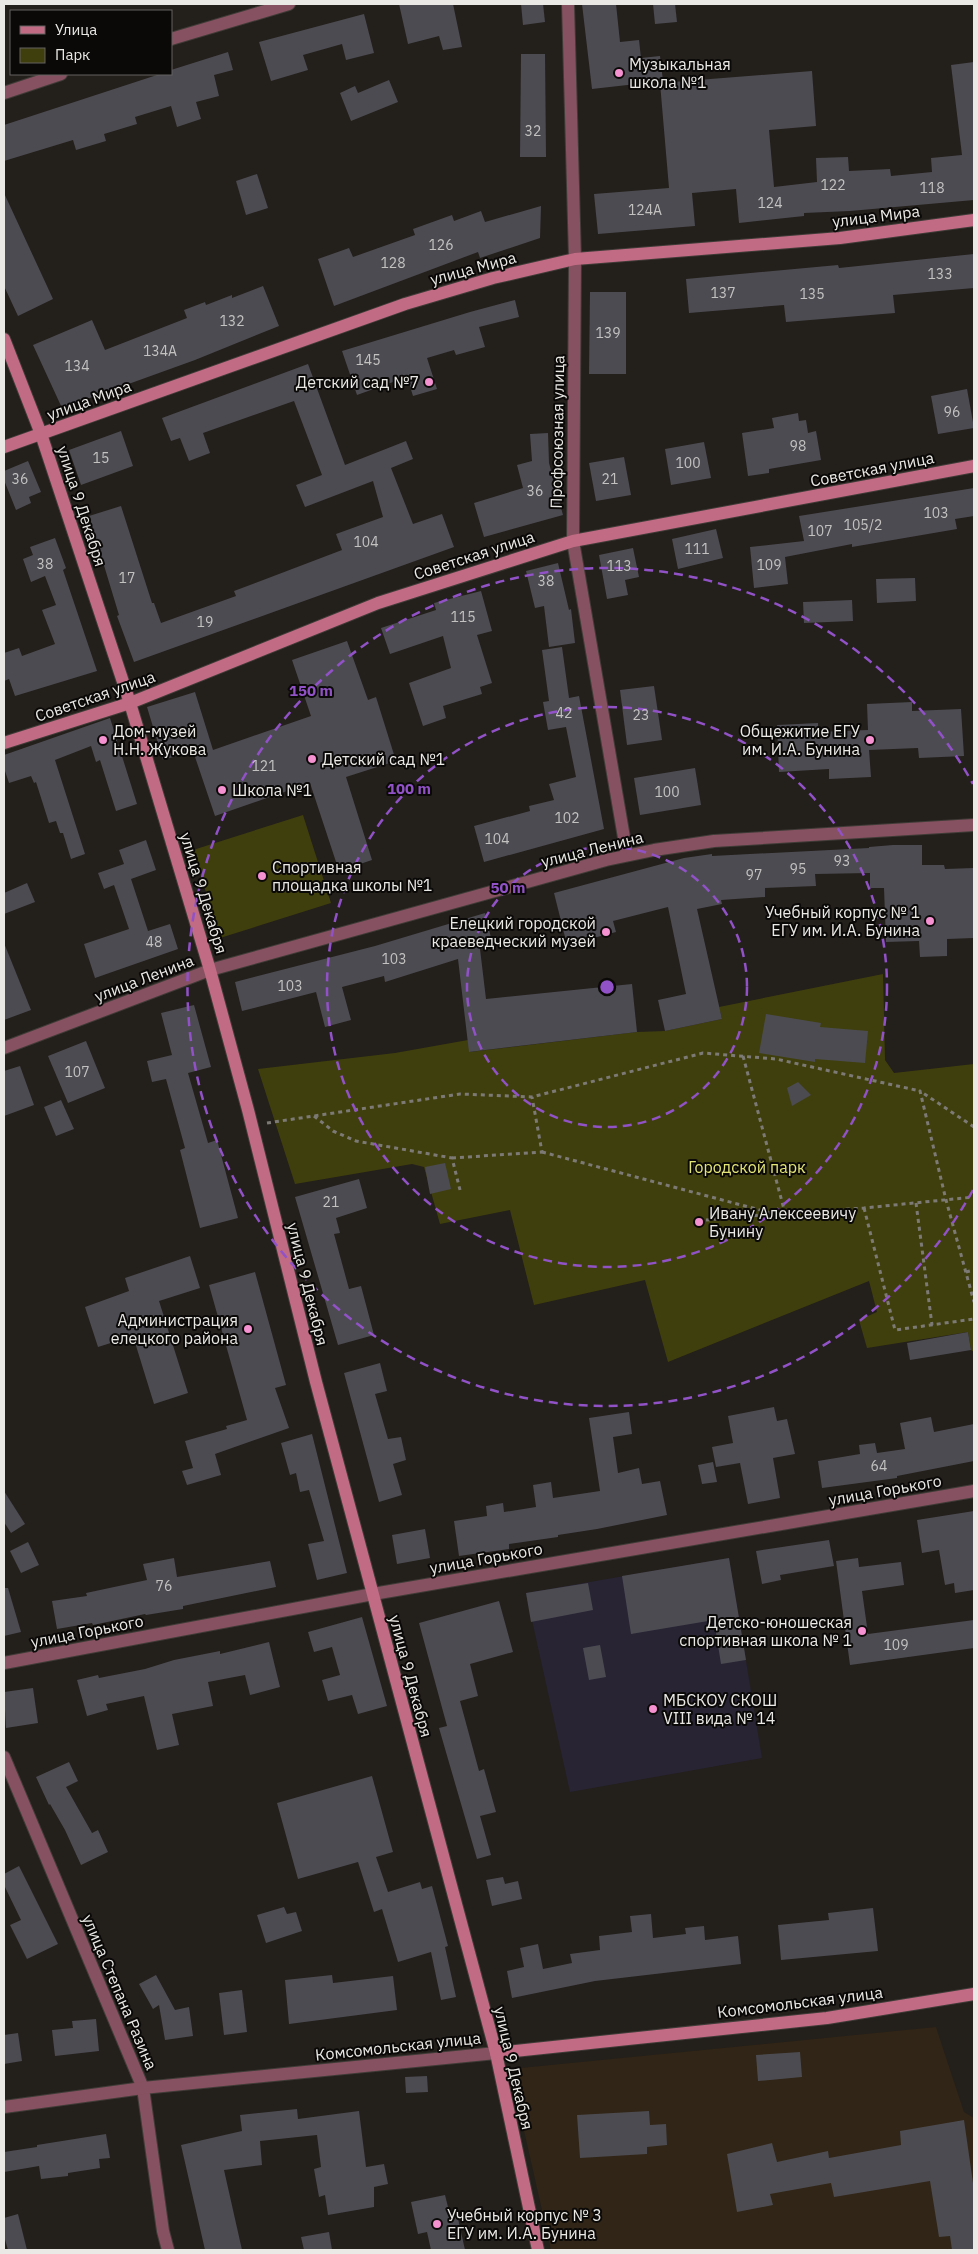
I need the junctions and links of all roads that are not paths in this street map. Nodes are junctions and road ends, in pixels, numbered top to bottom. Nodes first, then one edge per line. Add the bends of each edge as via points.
1 (289, 4) edge
2 (568, 4) edge
3 (266, 7) edge
4 (172, 39) edge
5 (58, 75) edge
6 (4, 93) edge
7 (974, 220) edge
8 (575, 259) junction
9 (4, 339) edge
10 (41, 434) junction
11 (4, 447) edge
12 (974, 466) edge
13 (573, 541) junction
14 (130, 703) junction
15 (4, 743) edge
16 (974, 825) edge
17 (627, 856) junction
18 (210, 970) junction
19 (4, 1048) edge
20 (974, 1491) edge
21 (372, 1594) junction
22 (4, 1663) edge
23 (4, 1758) edge
24 (974, 1994) edge
25 (496, 2053) junction
26 (143, 2088) junction
27 (4, 2107) edge
28 (168, 2250) edge
29 (538, 2250) edge

1 - 3 street
2 - 8 street, Профсоюзная улица
3 - 4 street
5 - 6 street
7 - 8 main road, улица Мира via 840,238
8 - 10 main road, улица Мира via 493,278 405,304
8 - 13 street, Профсоюзная улица
9 - 10 main road, улица 9 Декабря
10 - 11 main road, улица Мира
10 - 14 main road, улица 9 Декабря
12 - 13 main road, Советская улица
13 - 14 main road, Советская улица via 378,603
13 - 17 street, Профсоюзная улица
14 - 15 main road, Советская улица
14 - 18 main road, улица 9 Декабря
16 - 17 street, улица Ленина via 714,841
17 - 18 street, улица Ленина
18 - 19 street, улица Ленина
18 - 21 main road, улица 9 Декабря
20 - 21 street, улица Горького
21 - 22 street, улица Горького
21 - 25 main road, улица 9 Декабря
23 - 26 street, улица Степана Разина
24 - 25 main road, Комсомольская улица via 827,2018
25 - 26 street, Комсомольская улица
25 - 29 main road, улица 9 Декабря
26 - 27 street, Комсомольская улица
26 - 28 street, улица Степана Разина

